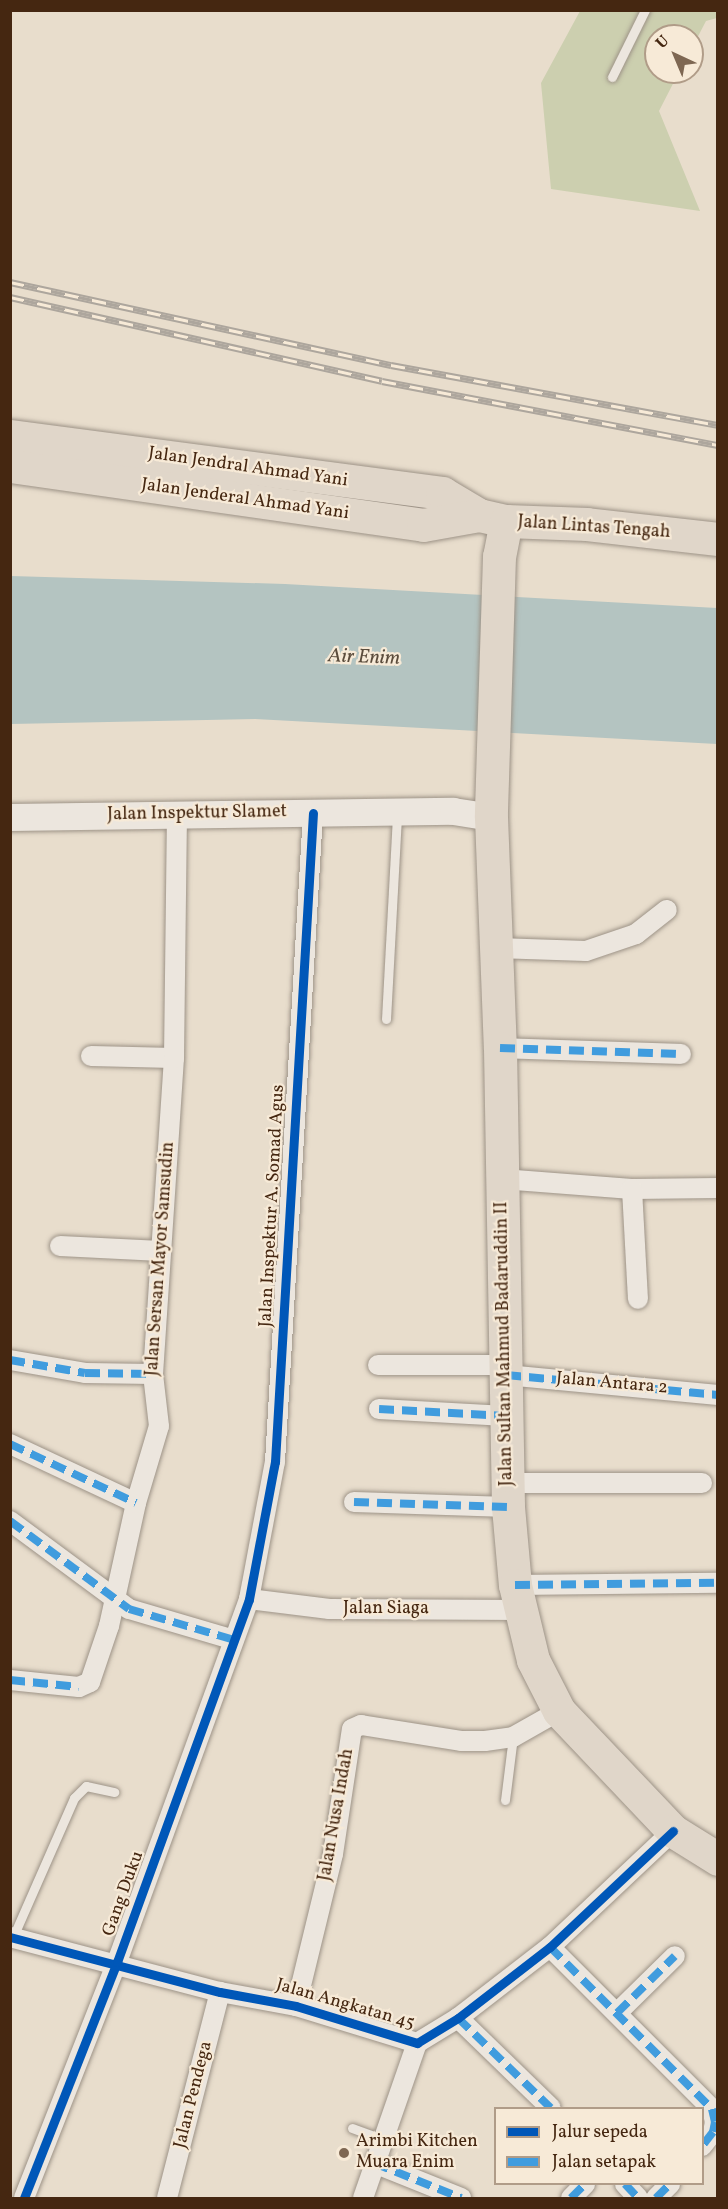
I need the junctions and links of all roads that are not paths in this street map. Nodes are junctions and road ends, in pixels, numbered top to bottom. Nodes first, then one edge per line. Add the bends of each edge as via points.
1 (645, 10) edge
2 (612, 77) dead end
3 (10, 436) edge
4 (10, 466) edge
5 (493, 518) junction
6 (717, 539) edge
7 (494, 749) joint
8 (397, 811) junction
9 (313, 813) junction
10 (177, 814) junction
11 (10, 817) edge
12 (491, 817) junction
13 (667, 910) dead end
14 (497, 948) junction
15 (386, 1019) dead end
16 (500, 1048) junction
17 (681, 1054) dead end
18 (91, 1056) dead end
19 (174, 1058) junction
20 (502, 1179) junction
21 (717, 1188) edge
22 (632, 1189) junction
23 (60, 1246) dead end
24 (160, 1251) junction
25 (638, 1299) dead end
26 (10, 1360) edge
27 (378, 1365) dead end
28 (506, 1370) junction
29 (153, 1374) junction
30 (717, 1395) edge
31 (379, 1409) dead end
32 (506, 1416) junction
33 (10, 1444) edge
34 (702, 1483) dead end
35 (508, 1495) junction
36 (354, 1502) dead end
37 (136, 1503) junction
38 (10, 1521) edge
39 (717, 1583) edge
40 (519, 1597) junction
41 (249, 1599) junction
42 (116, 1600) junction
43 (234, 1640) junction
44 (10, 1680) edge
45 (559, 1711) junction
46 (513, 1737) junction
47 (114, 1792) dead end
48 (505, 1800) dead end
49 (673, 1831) junction
50 (716, 1855) edge
51 (11, 1939) edge
52 (550, 1947) junction
53 (675, 1956) dead end
54 (117, 1962) junction
55 (220, 1992) junction
56 (296, 2006) junction
57 (618, 2013) junction
58 (458, 2018) junction
59 (417, 2043) junction
60 (549, 2107) edge
61 (352, 2128) dead end
62 (382, 2139) junction
63 (704, 2143) edge
64 (374, 2163) junction
65 (584, 2185) edge
66 (626, 2185) edge
67 (669, 2185) edge
68 (24, 2199) edge
69 (167, 2199) edge
70 (363, 2199) edge
71 (461, 2199) edge
72 (572, 2199) edge
73 (638, 2199) edge
74 (656, 2199) edge

1 - 2 lane
3 - 5 highway, Jalan Jendral Ahmad Yani via 442,494
4 - 5 highway, Jalan Jenderal Ahmad Yani via 423,525
5 - 6 highway, Jalan Lintas Tengah
5 - 7 highway, Jalan Lintas Tengah via 499,556
7 - 12 highway, Jalan Sultan Mahmud Badaruddin II
8 - 9 street, Jalan Inspektur Slamet
8 - 12 street, Jalan Inspektur Slamet via 453,811
8 - 15 lane
9 - 10 street, Jalan Inspektur Slamet
9 - 41 street, Jalan Inspektur A. Somad Agus via 275,1462
10 - 11 street, Jalan Inspektur Slamet
10 - 19 street, Jalan Sersan Mayor Samsudin
12 - 14 highway, Jalan Sultan Mahmud Badaruddin II
13 - 14 street via 636,934 586,951
14 - 16 highway, Jalan Sultan Mahmud Badaruddin II
16 - 17 street
16 - 20 highway, Jalan Sultan Mahmud Badaruddin II
18 - 19 street
19 - 24 street, Jalan Sersan Mayor Samsudin
20 - 22 street
20 - 28 highway, Jalan Sultan Mahmud Badaruddin II
21 - 22 street
22 - 25 street
23 - 24 street
24 - 29 street, Jalan Sersan Mayor Samsudin
26 - 29 street via 85,1372
27 - 28 street, Jalan Antara 2
28 - 30 street, Jalan Antara 2
28 - 32 highway, Jalan Sultan Mahmud Badaruddin II
29 - 37 street, Jalan Sersan Mayor Samsudin via 159,1426
31 - 32 street
32 - 35 highway, Jalan Sultan Mahmud Badaruddin II
33 - 37 street
34 - 35 street
35 - 36 street
35 - 40 highway, Jalan Sultan Mahmud Badaruddin II
37 - 42 street, Jalan Sersan Mayor Samsudin
38 - 42 street
39 - 40 street, Jalan Siaga
40 - 41 street, Jalan Siaga via 329,1609
40 - 45 highway, Jalan Sultan Mahmud Badaruddin II via 533,1660
41 - 43 street, Gang Duku
42 - 43 street via 129,1609
42 - 44 street, Jalan Sersan Mayor Samsudin via 86,1687
43 - 54 street, Gang Duku
45 - 46 street, Jalan Nusa Indah
45 - 49 highway, Jalan Sultan Mahmud Badaruddin II
46 - 48 lane
46 - 56 street, Jalan Nusa Indah via 461,1741 361,1725 352,1729 333,1854
47 - 51 lane via 86,1786 74,1798
49 - 50 highway, Jalan Sultan Mahmud Badaruddin II
49 - 52 street, Jalan Angkatan 45
51 - 54 street, Jalan Angkatan 45
52 - 57 street
52 - 58 street, Jalan Angkatan 45
53 - 57 street
54 - 55 street, Jalan Angkatan 45
54 - 68 street, Gang Duku
55 - 56 street, Jalan Angkatan 45
55 - 69 street, Jalan Pendega
56 - 59 street, Jalan Angkatan 45
57 - 63 street via 712,2109 713,2132
58 - 59 street, Jalan Angkatan 45
58 - 60 street
59 - 62 street
61 - 62 lane
62 - 64 street
64 - 70 street
64 - 71 street
65 - 72 street
66 - 73 street
67 - 74 street

